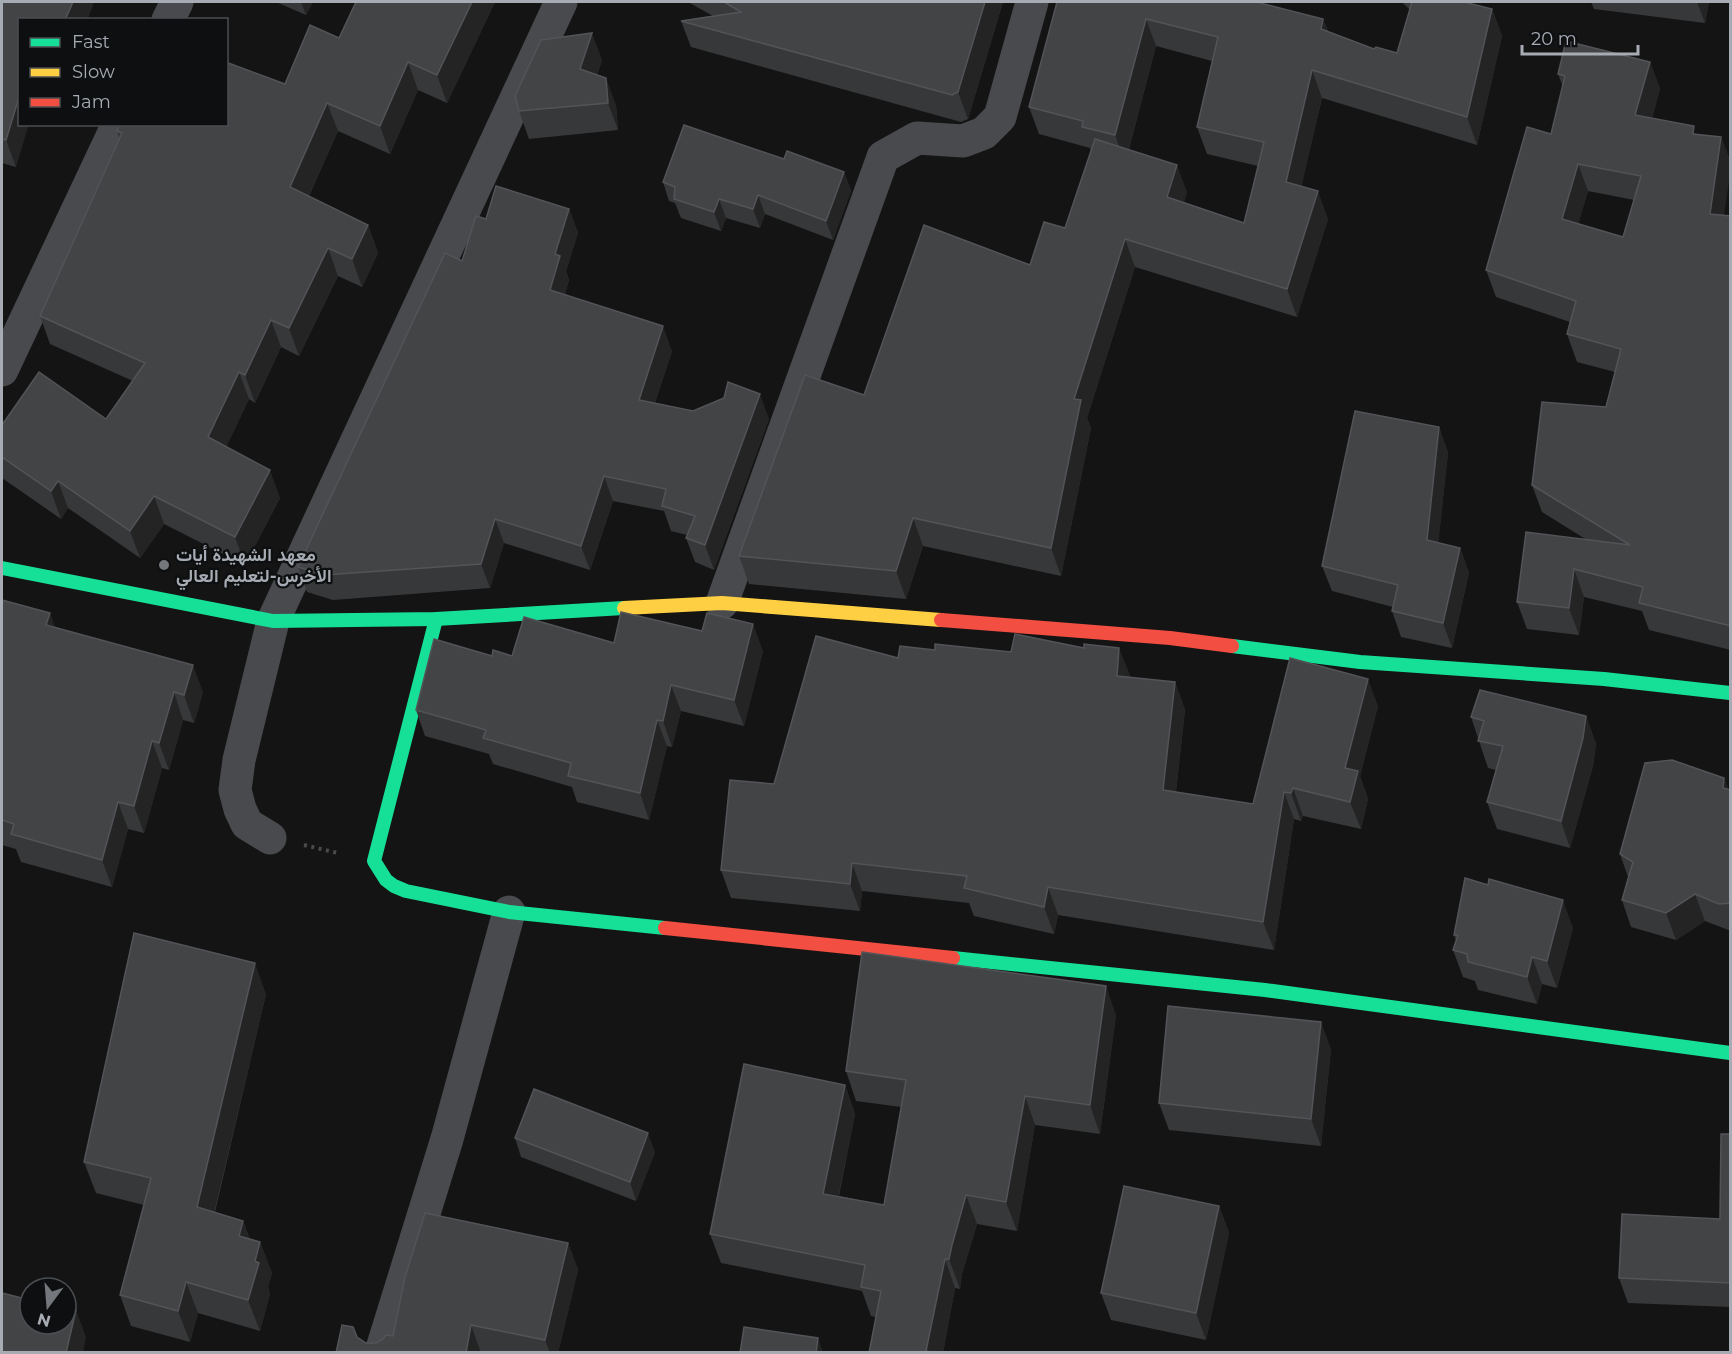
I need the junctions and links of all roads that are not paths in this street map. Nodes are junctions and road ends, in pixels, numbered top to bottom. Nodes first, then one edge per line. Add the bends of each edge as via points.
1 (177, 2) edge
2 (561, 2) edge
3 (1032, 2) edge
4 (169, 18) edge
5 (117, 126) edge
6 (2, 370) edge
7 (2, 568) edge
8 (722, 603) junction
9 (436, 619) junction
10 (273, 621) junction
11 (1731, 693) edge
12 (270, 837) road end
13 (509, 912) junction
14 (1731, 1053) edge
15 (381, 1353) edge

1 - 4 street
2 - 10 street
3 - 8 street via 1000,117 984,134 963,141 917,138 883,157
5 - 6 street
7 - 10 street
8 - 9 street
8 - 11 street via 1158,637 1360,662 1604,679
9 - 10 street
9 - 13 street via 374,861 392,886
10 - 12 street via 235,790 247,824
13 - 14 street via 1265,990
13 - 15 street via 447,1139

